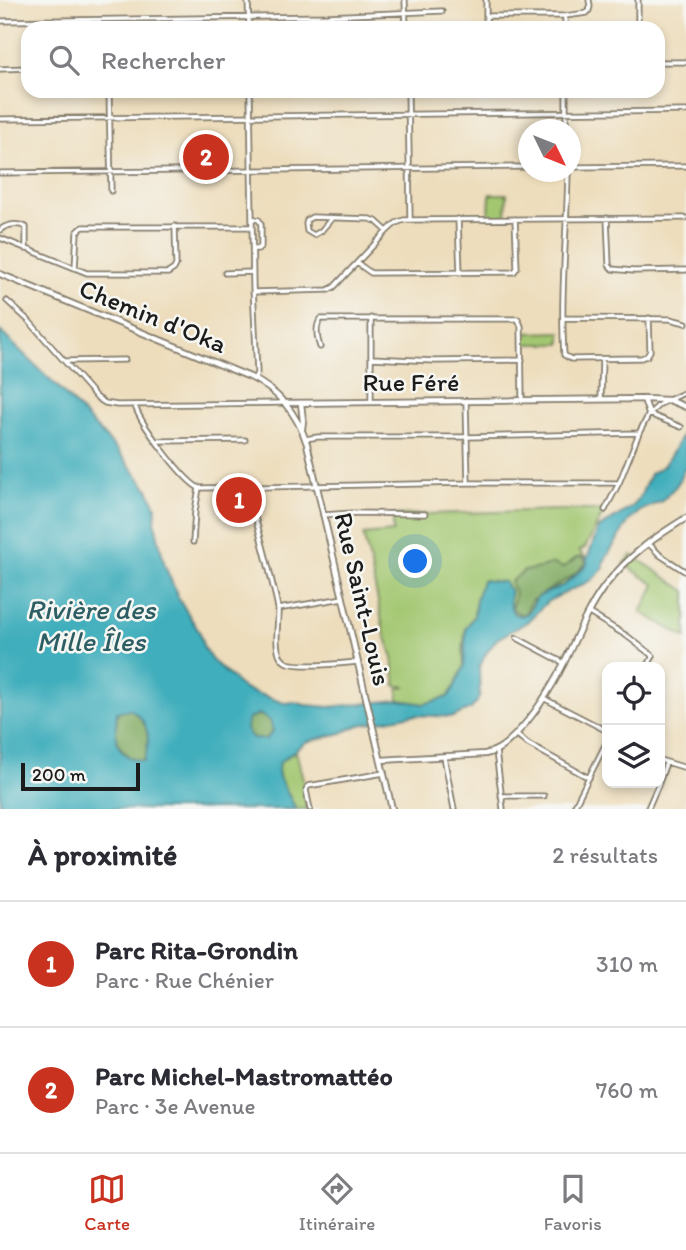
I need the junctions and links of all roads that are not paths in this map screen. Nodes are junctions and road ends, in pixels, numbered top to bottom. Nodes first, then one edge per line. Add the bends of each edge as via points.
1 (248, 0) edge
2 (405, 0) edge
3 (486, 0) edge
4 (589, 0) edge
5 (638, 0) edge
6 (442, 11) dead end
7 (405, 12) junction
8 (486, 16) junction
9 (565, 16) junction
10 (249, 17) junction
11 (0, 21) edge
12 (249, 21) edge
13 (406, 21) edge
14 (486, 21) edge
15 (565, 21) edge
16 (638, 21) edge
17 (665, 62) edge
18 (686, 62) edge
19 (21, 68) edge
20 (0, 69) edge
21 (109, 98) edge
22 (250, 98) edge
23 (408, 98) edge
24 (566, 98) edge
25 (686, 111) edge
26 (566, 113) junction
27 (409, 115) junction
28 (250, 116) junction
29 (110, 118) junction
30 (0, 119) edge
31 (566, 119) edge
32 (581, 166) edge
33 (686, 166) edge
34 (518, 167) edge
35 (409, 169) junction
36 (251, 171) junction
37 (110, 172) junction
38 (0, 173) edge
39 (568, 182) edge
40 (111, 191) dead end
41 (252, 218) junction
42 (332, 218) junction
43 (607, 218) junction
44 (686, 218) edge
45 (410, 219) junction
46 (458, 219) junction
47 (515, 219) junction
48 (567, 219) junction
49 (175, 226) junction
50 (252, 227) junction
51 (0, 230) edge
52 (387, 231) junction
53 (0, 238) edge
54 (26, 249) junction
55 (252, 249) junction
56 (357, 263) junction
57 (75, 268) junction
58 (686, 270) edge
59 (252, 272) junction
60 (225, 273) dead end
61 (460, 273) junction
62 (0, 274) edge
63 (253, 292) junction
64 (7, 301) dead end
65 (371, 318) junction
66 (563, 318) junction
67 (649, 318) junction
68 (686, 323) edge
69 (320, 347) dead end
70 (372, 358) junction
71 (602, 359) junction
72 (125, 360) dead end
73 (522, 360) junction
74 (65, 361) junction
75 (254, 379) junction
76 (686, 393) edge
77 (601, 399) junction
78 (643, 399) junction
79 (669, 400) junction
80 (466, 401) junction
81 (522, 401) junction
82 (371, 402) junction
83 (285, 403) junction
84 (301, 403) junction
85 (135, 405) junction
86 (686, 407) edge
87 (649, 414) junction
88 (681, 427) dead end
89 (302, 430) junction
90 (639, 433) junction
91 (468, 437) junction
92 (305, 439) junction
93 (245, 440) dead end
94 (156, 441) junction
95 (468, 483) junction
96 (619, 483) junction
97 (316, 486) junction
98 (199, 488) junction
99 (248, 488) junction
100 (605, 510) dead end
101 (425, 514) dead end
102 (323, 515) junction
103 (686, 518) edge
104 (193, 542) dead end
105 (648, 543) junction
106 (686, 572) edge
107 (343, 598) junction
108 (278, 610) junction
109 (589, 613) junction
110 (517, 638) dead end
111 (358, 662) junction
112 (650, 662) edge
113 (564, 663) junction
114 (545, 699) junction
115 (602, 728) edge
116 (516, 734) junction
117 (496, 751) junction
118 (602, 751) edge
119 (444, 757) junction
120 (381, 760) junction
121 (666, 763) edge
122 (686, 768) edge
123 (384, 773) junction
124 (589, 778) junction
125 (656, 788) edge
126 (501, 796) junction
127 (544, 796) dead end
128 (648, 808) edge
129 (310, 809) edge
130 (392, 809) edge
131 (454, 809) edge
132 (503, 809) edge
133 (573, 809) edge

1 - 10 street
2 - 7 street
3 - 8 street
4 - 9 street via 587,13
5 - 16 street
6 - 7 street
7 - 10 street
7 - 13 street
8 - 9 street
8 - 14 street
9 - 15 street
10 - 11 street
10 - 12 street
17 - 18 street
19 - 20 street
21 - 29 street
22 - 28 street
23 - 27 street
24 - 26 street
25 - 26 street
26 - 27 street
26 - 31 street
27 - 28 street
27 - 35 street
28 - 29 street
28 - 36 street
29 - 30 street
29 - 37 street
32 - 33 street
34 - 35 street
35 - 36 street
35 - 45 street
36 - 37 street
36 - 41 street
37 - 38 street
37 - 40 street
39 - 48 street
41 - 50 street
41 - 55 street via 261,224 261,246
42 - 42 street via 312,217 307,220 307,231 314,235
42 - 52 street via 370,219
43 - 44 street
43 - 48 street
43 - 58 street via 612,269
45 - 46 street
45 - 52 street
46 - 47 street
46 - 61 street
47 - 48 street
47 - 61 street via 516,270
48 - 66 street
49 - 50 street
49 - 57 street via 81,228
49 - 57 street via 176,265 167,272 87,273
50 - 55 street
51 - 54 street via 7,225 26,227
52 - 56 street
53 - 54 street
54 - 57 street
55 - 59 street
56 - 61 street via 371,274
56 - 63 street via 328,290
59 - 60 street
59 - 63 street
62 - 75 street, Chemin d'Oka
63 - 75 street
64 - 74 street, Rue Féré
65 - 69 street via 321,319
65 - 70 street
65 - 73 street via 513,318 522,326
66 - 67 street
66 - 71 street via 567,359
67 - 68 street
67 - 71 street via 647,356
70 - 73 street
70 - 82 street
71 - 77 street
72 - 74 street
73 - 81 street
74 - 85 street, Rue Féré via 102,401
75 - 83 street, Chemin d'Oka
76 - 79 street
77 - 78 street, Rue Féré
77 - 81 street, Rue Féré
78 - 79 street, Rue Féré
78 - 87 street
79 - 86 street, Rue Féré
79 - 87 street
80 - 81 street, Rue Féré
80 - 82 street, Rue Féré
80 - 91 street
82 - 84 street, Rue Féré
83 - 84 street, Rue Féré
83 - 85 street, Rue Féré
83 - 89 street, Rue Saint-Louis
84 - 89 street
85 - 94 street
87 - 88 street
87 - 90 street
89 - 92 street, Rue Saint-Louis
90 - 91 street
90 - 96 street
91 - 92 street
91 - 95 street
92 - 97 street, Rue Saint-Louis
93 - 94 street
94 - 98 street
95 - 96 street
95 - 97 street
96 - 100 street
97 - 99 street
97 - 102 street, Rue Saint-Louis
98 - 99 street
98 - 104 street
99 - 108 street
101 - 102 street
102 - 107 street, Rue Saint-Louis
103 - 105 street
105 - 106 street
105 - 109 street via 624,564
107 - 108 street
107 - 111 street, Rue Saint-Louis
108 - 111 street via 277,646 285,663
109 - 112 street via 644,648 653,656
109 - 113 street
110 - 113 street
111 - 120 street, Rue Saint-Louis
113 - 114 street
114 - 115 street
114 - 116 street
116 - 117 street
116 - 124 street
117 - 119 street
117 - 126 street
118 - 124 street
119 - 120 street
119 - 131 street
120 - 123 street, Rue Saint-Louis
121 - 122 street
123 - 129 street via 307,787
123 - 130 street, Rue Saint-Louis
124 - 133 street
125 - 128 street
126 - 127 street
126 - 132 street

